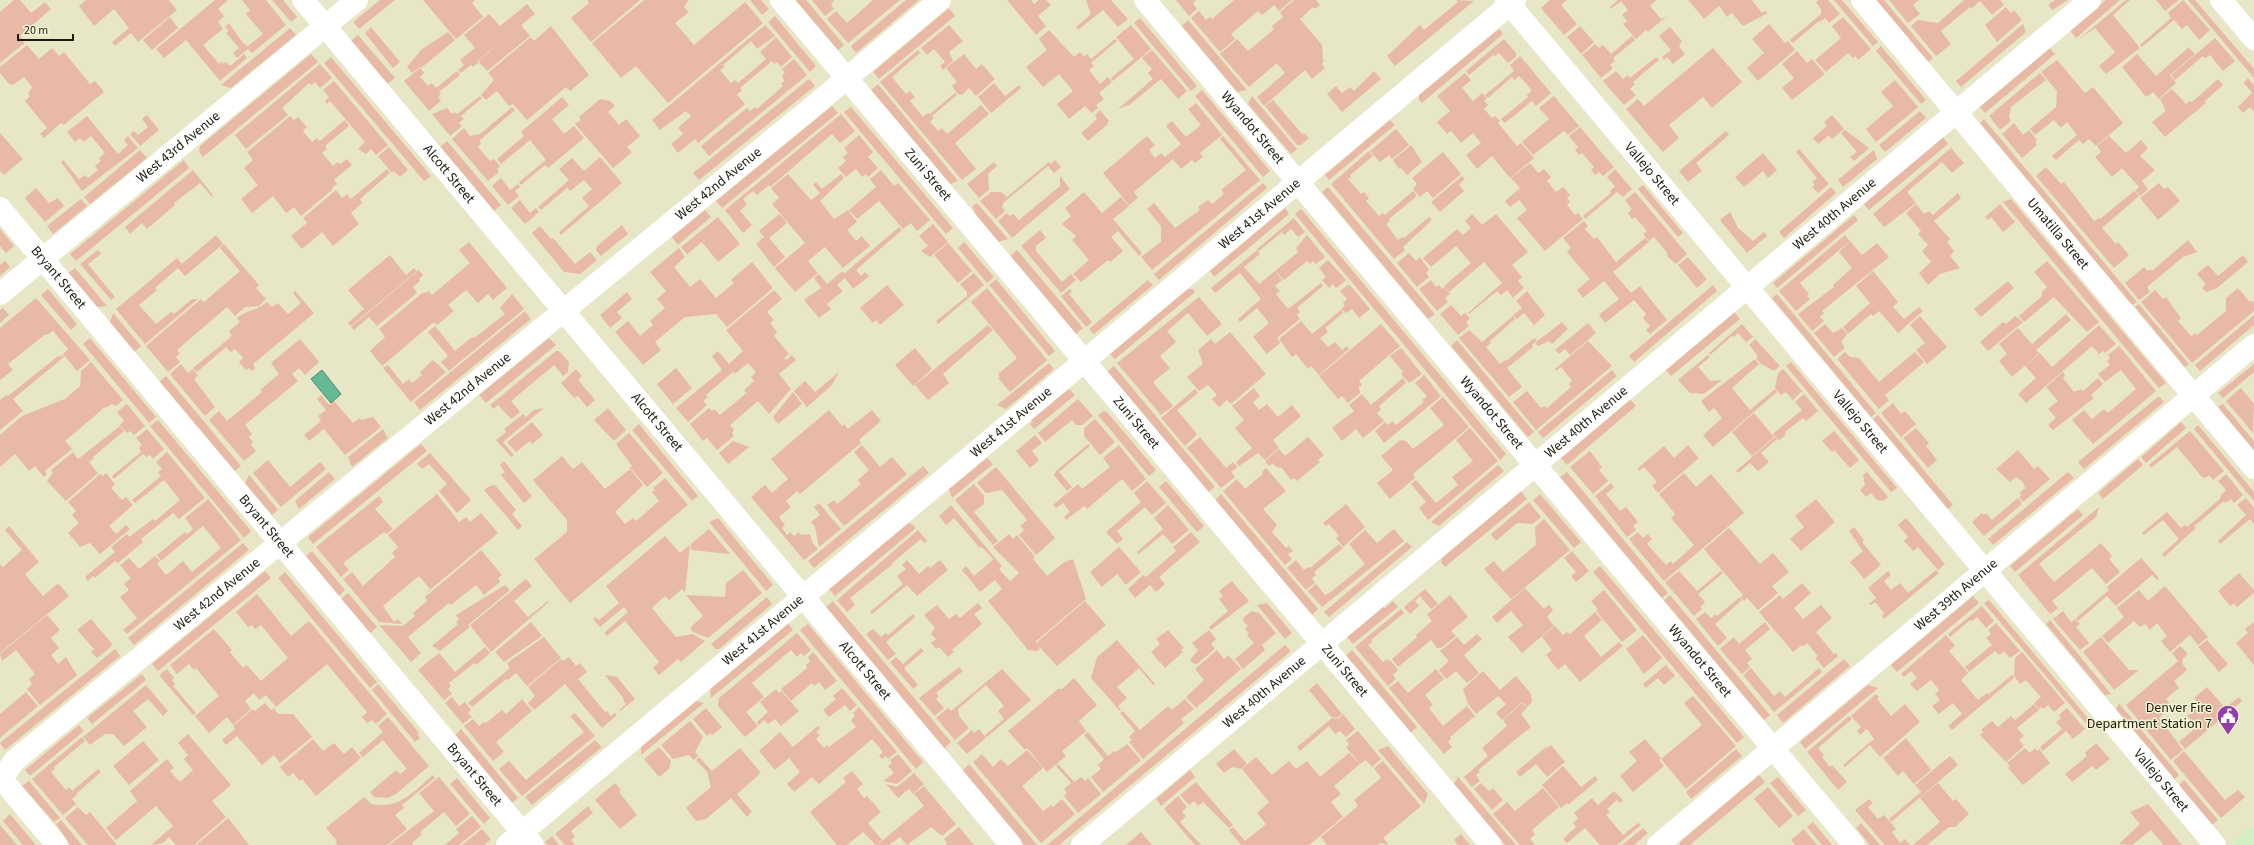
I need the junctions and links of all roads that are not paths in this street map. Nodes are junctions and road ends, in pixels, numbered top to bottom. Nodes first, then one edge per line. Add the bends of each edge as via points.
1 (303, 0) edge
2 (357, 0) edge
3 (781, 0) edge
4 (940, 0) edge
5 (1145, 0) edge
6 (1862, 0) edge
7 (2090, 0) edge
8 (2221, 0) edge
9 (1510, 1) edge
10 (325, 27) junction
11 (2254, 39) edge
12 (847, 78) junction
13 (1956, 112) junction
14 (1298, 182) junction
15 (0, 208) edge
16 (43, 259) junction
17 (1747, 288) junction
18 (0, 294) edge
19 (564, 311) junction
20 (2254, 345) edge
21 (1084, 361) junction
22 (2194, 396) junction
23 (1535, 466) junction
24 (2254, 468) edge
25 (280, 543) junction
26 (1985, 571) junction
27 (803, 597) junction
28 (1322, 644) junction
29 (1773, 749) junction
30 (1, 779) edge
31 (2254, 838) edge
32 (521, 841) edge
33 (57, 845) edge
34 (1011, 845) edge
35 (1082, 845) edge
36 (1491, 845) edge
37 (1658, 845) edge
38 (1854, 845) edge
39 (2215, 845) edge
40 (2246, 845) edge

1 - 10 street, Alcott Street
2 - 10 street, West 43rd Avenue
3 - 12 street, Zuni Street
4 - 12 street, West 42nd Avenue
5 - 14 street, Wyandot Street
6 - 13 street, Umatilla Street
7 - 13 street, West 40th Avenue
8 - 11 street
9 - 14 street, West 41st Avenue
9 - 17 street, Vallejo Street
10 - 16 street, West 43rd Avenue
10 - 19 street, Alcott Street
12 - 19 street, West 42nd Avenue
12 - 21 street, Zuni Street
13 - 17 street, West 40th Avenue
13 - 22 street, Umatilla Street
14 - 21 street, West 41st Avenue
14 - 23 street, Wyandot Street
15 - 16 street, Bryant Street
16 - 18 street, West 43rd Avenue
16 - 25 street, Bryant Street
17 - 23 street, West 40th Avenue
17 - 26 street, Vallejo Street
19 - 25 street, West 42nd Avenue
19 - 27 street, Alcott Street
20 - 22 street, West 39th Avenue
21 - 27 street, West 41st Avenue
21 - 28 street, Zuni Street
22 - 24 street, Umatilla Street
22 - 26 street, West 39th Avenue
23 - 28 street, West 40th Avenue
23 - 29 street, Wyandot Street
25 - 30 street, West 42nd Avenue via 18,758
25 - 32 street, Bryant Street
26 - 29 street, West 39th Avenue
26 - 39 street, Vallejo Street
27 - 32 street, West 41st Avenue
27 - 34 street, Alcott Street
28 - 35 street, West 40th Avenue
28 - 36 street, Zuni Street
29 - 37 street, West 39th Avenue
29 - 38 street, Wyandot Street
30 - 33 street
31 - 40 main road

